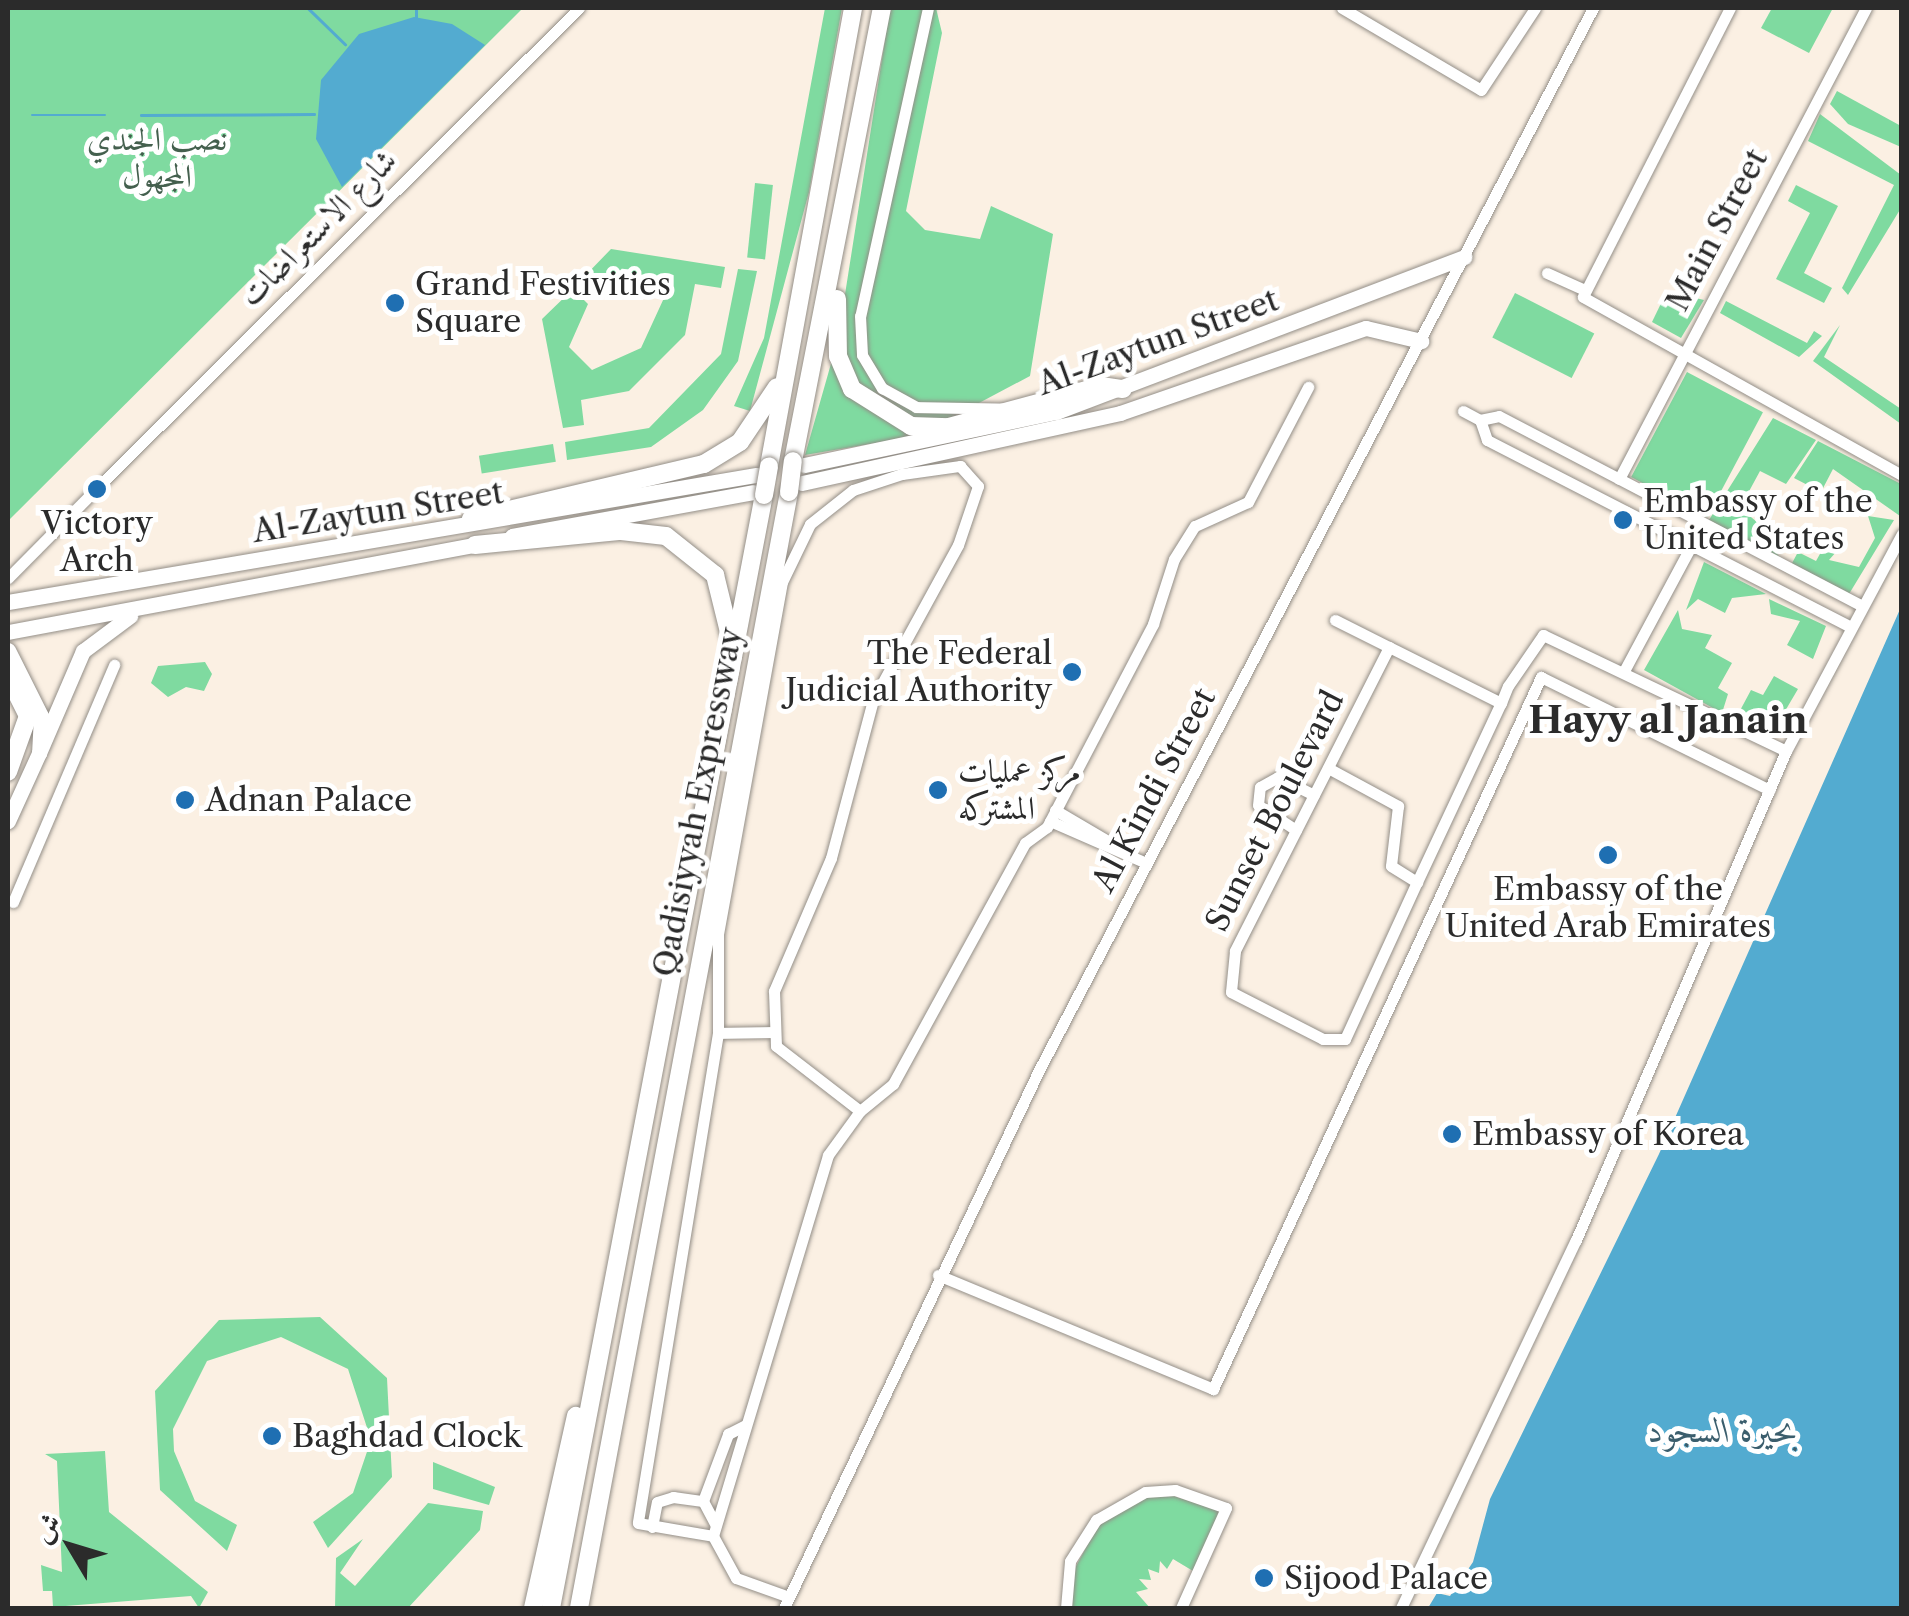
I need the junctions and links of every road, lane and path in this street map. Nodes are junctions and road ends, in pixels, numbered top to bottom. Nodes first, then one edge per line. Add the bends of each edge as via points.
1 (579, 8) edge
2 (853, 8) edge
3 (882, 8) edge
4 (928, 8) edge
5 (1342, 8) edge
6 (1535, 8) edge
7 (1593, 8) edge
8 (1730, 8) edge
9 (1866, 8) edge
10 (840, 248) junction
11 (1465, 256) junction
12 (1547, 272) dead end
13 (1585, 290) junction
14 (1422, 341) junction
15 (789, 353) junction
16 (1682, 356) junction
17 (1308, 386) dead end
18 (1123, 389) joint
19 (1035, 411) junction
20 (1463, 411) dead end
21 (1480, 420) junction
22 (1045, 433) junction
23 (798, 463) junction
24 (762, 470) junction
25 (1902, 475) edge
26 (1619, 479) junction
27 (795, 488) junction
28 (759, 494) junction
29 (1609, 502) junction
30 (481, 519) junction
31 (1703, 524) junction
32 (1902, 534) edge
33 (497, 540) junction
34 (475, 545) junction
35 (1693, 545) junction
36 (1786, 566) junction
37 (8, 578) edge
38 (1775, 588) junction
39 (16, 601) edge
40 (1859, 604) junction
41 (152, 607) junction
42 (1336, 620) dead end
43 (1848, 625) junction
44 (26, 629) junction
45 (8, 632) edge
46 (1389, 647) junction
47 (8, 650) edge
48 (732, 658) junction
49 (114, 665) dead end
50 (1624, 671) junction
51 (8, 676) edge
52 (1500, 702) junction
53 (1786, 751) junction
54 (39, 753) junction
55 (1328, 768) junction
56 (8, 772) edge
57 (1770, 790) junction
58 (1314, 794) junction
59 (1052, 816) junction
60 (8, 821) edge
61 (1296, 830) junction
62 (1146, 863) junction
63 (1417, 882) junction
64 (13, 902) dead end
65 (770, 1032) junction
66 (718, 1033) junction
67 (860, 1111) junction
68 (938, 1275) junction
69 (610, 1290) junction
70 (746, 1425) junction
71 (704, 1501) junction
72 (652, 1527) junction
73 (715, 1530) junction
74 (787, 1603) edge
75 (533, 1608) edge
76 (552, 1608) edge
77 (579, 1608) edge
78 (1066, 1608) edge
79 (1181, 1608) edge
80 (1401, 1608) edge

1 - 37 street, شارع الاستعراضات
2 - 15 highway, Qadisiyyah Expressway
3 - 10 highway, Qadisiyyah Expressway
4 - 19 street via 860,316 862,354 882,388 916,408 1007,402
5 - 6 street via 1481,90
7 - 11 street, Al Kindi Street
8 - 13 street
9 - 16 street, Main Street
10 - 19 highway via 838,356 866,403 928,428
10 - 23 highway, Qadisiyyah Expressway
11 - 14 street, Al Kindi Street
11 - 18 main road, Al-Zaytun Street
12 - 13 street
13 - 16 street via 1586,301
14 - 22 main road, Al-Zaytun Street via 1366,328
14 - 62 street, Al Kindi Street
15 - 24 highway, Qadisiyyah Expressway
15 - 30 highway via 755,426 704,464
16 - 25 street
16 - 26 street, Main Street
17 - 59 street via 1248,502 1196,526 1174,558 1153,624
18 - 19 highway
19 - 22 main road
19 - 23 main road, Al-Zaytun Street
20 - 21 street
21 - 26 street via 1498,416
21 - 29 street via 1487,440
22 - 27 main road, Al-Zaytun Street
23 - 27 highway, Qadisiyyah Expressway, bridge
24 - 28 highway, Qadisiyyah Expressway, bridge
24 - 30 main road, Al-Zaytun Street
26 - 29 street, Main Street via 1623,495
26 - 31 street
27 - 77 highway, Qadisiyyah Expressway
28 - 33 main road, Al-Zaytun Street
28 - 48 highway, Qadisiyyah Expressway
29 - 35 street
30 - 33 main road via 512,526
30 - 39 main road, Al-Zaytun Street
31 - 35 street
31 - 36 street
32 - 40 street
33 - 34 main road, Al-Zaytun Street
34 - 41 main road, Al-Zaytun Street
34 - 48 highway via 620,531 666,536 714,574
35 - 38 street
35 - 50 street
36 - 38 street
36 - 40 street
38 - 43 street
39 - 44 main road
40 - 43 street
41 - 44 main road, Al-Zaytun Street
41 - 54 main road via 83,651
42 - 46 street
43 - 53 street
44 - 45 main road, Al-Zaytun Street
46 - 52 street
46 - 55 street, Sunset Boulevard
47 - 54 main road via 31,683
48 - 69 highway, Qadisiyyah Expressway
49 - 64 street
50 - 52 street, Sunset Boulevard via 1544,635
50 - 53 street, Sunset Boulevard
51 - 56 highway via 28,716
52 - 63 street, Sunset Boulevard
53 - 57 street
54 - 60 main road
55 - 58 street, Sunset Boulevard
55 - 63 street via 1398,806 1391,866
57 - 68 street via 1541,677 1214,1388
57 - 80 street via 1584,1223
58 - 61 street, Sunset Boulevard
58 - 61 street via 1278,777 1260,787 1258,806
59 - 62 street
59 - 67 street via 1024,844 893,1084
61 - 63 street, Sunset Boulevard via 1226,974 1231,992 1323,1040 1344,1039
62 - 68 street, Al Kindi Street
65 - 66 street
65 - 66 street via 782,963 831,858 873,700 971,516 978,486 960,466 853,490 810,524 788,560 718,934
65 - 67 street via 806,1077
66 - 72 street via 634,1514
67 - 70 street via 828,1155
68 - 74 street, Al Kindi Street
69 - 75 highway
69 - 76 highway, Qadisiyyah Expressway
70 - 71 street via 728,1434
70 - 73 street
71 - 72 street via 660,1499
71 - 73 street
72 - 73 street
73 - 74 street via 736,1578
78 - 79 street via 1070,1561 1096,1520 1145,1492 1175,1490 1226,1508

